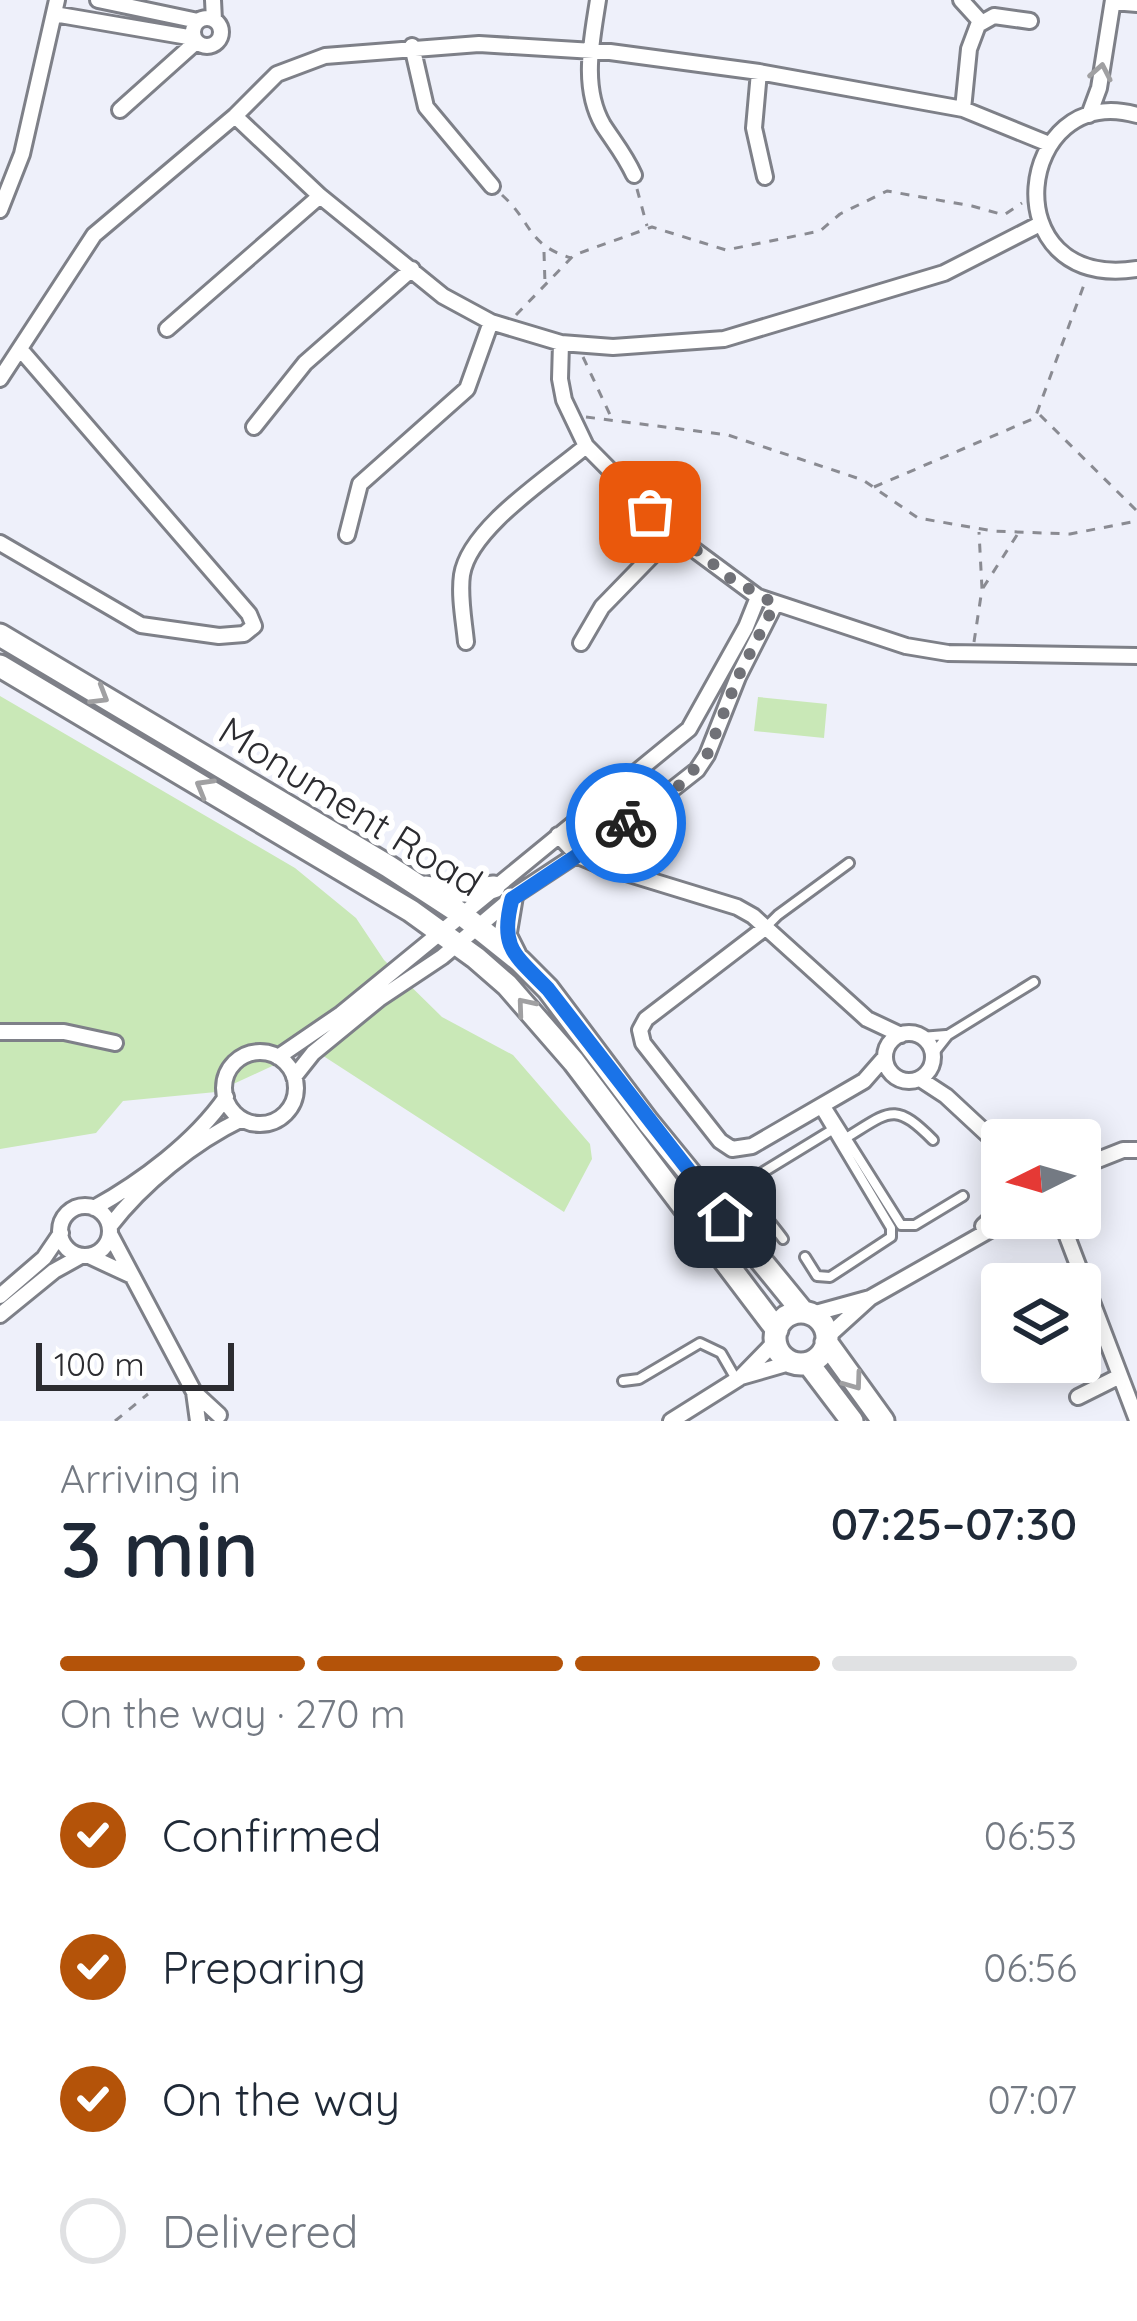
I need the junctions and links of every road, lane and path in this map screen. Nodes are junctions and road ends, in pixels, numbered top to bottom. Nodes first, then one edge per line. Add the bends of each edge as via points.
1 (98, 0) edge
2 (213, 0) edge
3 (598, 0) edge
4 (961, 0) edge
5 (1113, 1) edge
6 (1137, 4) edge
7 (55, 7) edge
8 (206, 20) junction
9 (1030, 21) dead end
10 (981, 22) junction
11 (195, 40) junction
12 (412, 46) junction
13 (590, 50) junction
14 (759, 72) junction
15 (963, 109) junction
16 (120, 110) dead end
17 (1089, 115) junction
18 (1137, 115) edge
19 (235, 116) junction
20 (1049, 144) junction
21 (634, 175) joint
22 (765, 177) dead end
23 (492, 185) joint
24 (1034, 195) junction
25 (320, 196) junction
26 (0, 210) edge
27 (1040, 224) junction
28 (647, 228) junction
29 (544, 250) junction
30 (571, 258) junction
31 (412, 269) junction
32 (1090, 269) junction
33 (1137, 269) edge
34 (544, 285) junction
35 (498, 324) junction
36 (167, 329) dead end
37 (569, 343) junction
38 (20, 349) junction
39 (0, 379) edge
40 (1037, 412) junction
41 (570, 416) junction
42 (613, 421) junction
43 (254, 427) dead end
44 (586, 446) junction
45 (874, 487) junction
46 (1137, 511) edge
47 (1137, 521) edge
48 (978, 529) junction
49 (1019, 532) junction
50 (673, 534) junction
51 (347, 536) dead end
52 (0, 543) edge
53 (982, 590) junction
54 (758, 597) junction
55 (775, 604) junction
56 (0, 635) edge
57 (466, 642) dead end
58 (581, 644) dead end
59 (740, 656) junction
60 (972, 656) junction
61 (1137, 656) edge
62 (0, 666) edge
63 (688, 729) junction
64 (710, 748) junction
65 (558, 836) junction
66 (578, 856) junction
67 (849, 863) dead end
68 (414, 884) junction
69 (503, 893) junction
70 (469, 920) junction
71 (765, 928) junction
72 (449, 938) junction
73 (520, 962) junction
74 (1034, 982) dead end
75 (867, 1019) junction
76 (0, 1032) edge
77 (901, 1035) junction
78 (948, 1035) junction
79 (921, 1036) junction
80 (116, 1043) dead end
81 (886, 1053) junction
82 (278, 1057) junction
83 (928, 1067) junction
84 (893, 1075) junction
85 (294, 1076) junction
86 (864, 1081) junction
87 (226, 1097) junction
88 (822, 1106) junction
89 (242, 1119) junction
90 (981, 1128) edge
91 (832, 1130) junction
92 (846, 1138) junction
93 (933, 1140) dead end
94 (1137, 1150) edge
95 (1101, 1160) edge
96 (963, 1196) dead end
97 (94, 1208) junction
98 (981, 1228) edge
99 (110, 1230) junction
100 (981, 1232) edge
101 (61, 1233) junction
102 (970, 1238) junction
103 (783, 1239) dead end
104 (1066, 1239) edge
105 (85, 1256) junction
106 (805, 1257) dead end
107 (132, 1276) junction
108 (0, 1296) edge
109 (870, 1298) junction
110 (807, 1313) junction
111 (0, 1315) edge
112 (776, 1335) junction
113 (827, 1340) junction
114 (800, 1362) junction
115 (1120, 1376) junction
116 (739, 1379) junction
117 (623, 1381) dead end
118 (194, 1392) junction
119 (148, 1394) dead end
120 (1078, 1397) dead end
121 (227, 1418) edge
122 (1137, 1420) edge
123 (115, 1421) edge
124 (200, 1421) edge
125 (671, 1421) edge
126 (852, 1421) edge
127 (883, 1421) edge

1 - 8 street
2 - 8 street
3 - 13 street
4 - 10 street
5 - 6 street
17 -> 5 street
7 - 11 street
7 - 26 street via 22,154
8 - 11 street via 193,28
8 - 11 street via 220,27 218,42
9 - 10 street
10 - 15 street via 969,49
11 - 16 street
12 - 13 street
12 - 19 street via 293,65
12 - 23 street via 426,107
13 - 14 street
13 - 21 street via 596,110
14 - 15 street
14 - 22 street via 754,128
15 - 20 street
17 - 18 street
17 - 20 street
19 - 25 street
19 - 38 street via 94,235
20 - 24 street
21 - 28 path
23 - 29 path
24 - 27 street
24 - 28 path via 1004,215 887,191 820,231 726,250
25 - 31 street
25 - 36 street
27 - 32 street via 1068,258
27 - 37 street via 944,273 724,339
28 - 30 path
29 - 30 path
29 - 34 path
30 - 34 path
31 - 35 street via 458,306
31 - 43 street via 305,363
32 - 33 street
32 - 40 path
34 - 35 path
35 - 37 street
35 - 51 street via 467,389 360,484
37 - 41 street via 560,379
37 - 42 path
38 - 39 street
38 - 52 street via 254,626 219,637 141,626
40 - 45 path
40 - 46 path
41 - 42 path
41 - 44 street
42 - 45 path via 728,435
44 - 50 street
44 - 57 street via 478,542 462,572
45 - 48 path via 918,518
47 - 49 path via 1070,534
48 - 49 path
48 - 53 path
49 - 53 path
50 - 54 street
50 - 58 street via 613,593
53 - 60 path
54 - 55 street
54 - 59 street
55 - 59 street
55 - 60 street via 906,646
56 -> 68 main road, Monument Road
59 - 63 street
59 - 64 street
60 - 61 street
72 -> 62 main road, Monument Road
63 - 64 street
63 - 65 street
64 - 66 street via 681,784
65 - 66 street
65 - 69 street
66 - 69 street
66 - 71 street via 737,908
67 - 71 lane
68 - 69 main road
68 - 70 main road, Monument Road
69 - 70 street
69 - 70 street
69 - 73 main road via 505,935
70 - 72 street
70 - 72 street
70 - 73 main road, Monument Road
71 - 75 street
71 - 88 street via 646,1019 640,1036 732,1149
72 - 82 street
72 - 85 street
112 -> 72 main road, Monument Road via 574,1062 507,985
73 - 110 main road, Monument Road
74 - 78 lane
75 - 77 street
75 - 81 street
76 - 80 street via 64,1032
77 - 79 street
77 - 81 street
78 - 79 lane
78 - 83 lane
79 - 83 street
81 - 84 street
81 - 86 street
82 - 85 street
82 - 87 street via 258,1052 237,1060 225,1079
83 - 84 street via 906,1081
83 - 90 street
84 - 86 street
85 - 89 street via 293,1101 278,1119
86 - 88 street
87 - 89 street
87 - 97 street via 210,1121
88 - 91 lane
88 - 92 lane
89 - 99 street via 127,1204
91 - 103 lane via 754,1182 754,1198
91 - 106 lane via 891,1237 830,1277 817,1276
92 - 93 lane via 901,1113
92 - 96 lane via 902,1225
94 - 95 street
97 - 99 street
97 - 101 street via 71,1211
98 - 102 street
99 - 105 street via 104,1249
99 - 107 street
100 - 102 street
101 - 105 street via 67,1248
101 - 108 street
102 - 109 street
104 - 115 street
105 - 107 street
105 - 111 street via 54,1270
107 - 118 street
109 - 110 street
109 - 113 street
110 - 112 main road via 784,1318
110 - 113 main road
112 - 114 main road via 781,1354
112 - 116 street
113 - 114 main road via 823,1352
113 -> 127 main road
114 - 116 street
114 - 126 main road
115 - 120 street
115 - 122 street
116 - 117 lane via 721,1353 700,1343
116 - 125 street
118 - 121 street
118 - 124 street
119 - 123 path
121 - 124 street

